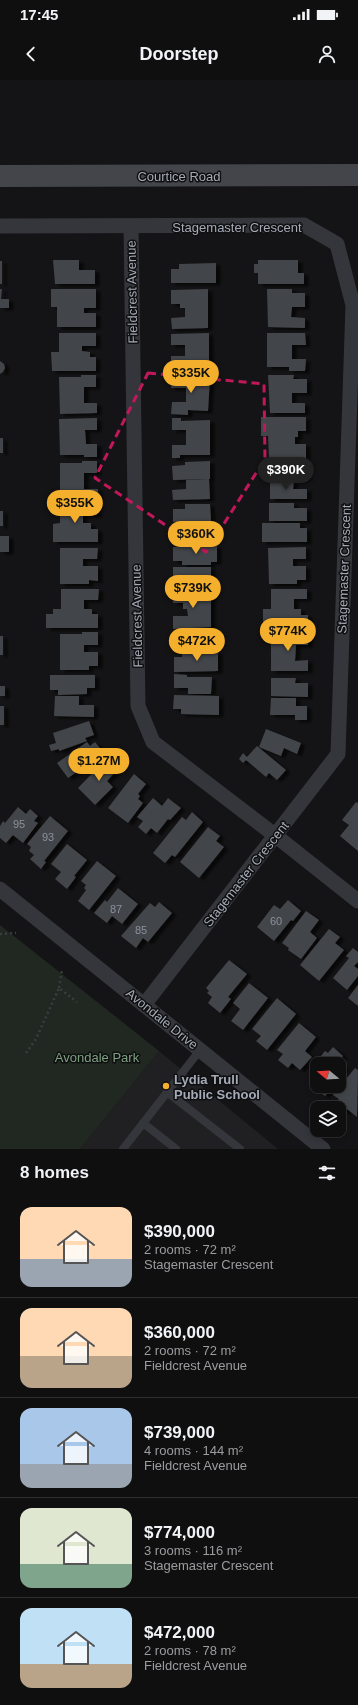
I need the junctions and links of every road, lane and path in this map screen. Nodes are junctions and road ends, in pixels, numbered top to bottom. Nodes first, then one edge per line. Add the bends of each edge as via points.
1 (0, 176) edge
2 (358, 176) edge
3 (0, 226) edge
4 (131, 227) junction
5 (276, 836) junction
6 (0, 889) edge
7 (358, 901) edge
8 (16, 933) dead end
9 (0, 934) edge
10 (62, 970) dead end
11 (59, 988) junction
12 (77, 1002) dead end
13 (144, 1005) junction
14 (200, 1050) junction
15 (26, 1053) dead end
16 (167, 1092) junction
17 (143, 1123) junction
18 (174, 1148) edge
19 (123, 1149) edge
20 (240, 1149) edge
21 (323, 1149) edge

1 - 2 main road, Courtice Road
3 - 4 street, Stagemaster Crescent
4 - 5 street, Fieldcrest Avenue via 138,706 153,742
4 - 5 street, Stagemaster Crescent via 304,225 337,244 353,305 338,754
5 - 7 street, Fieldcrest Avenue
5 - 13 street, Stagemaster Crescent
6 - 13 street, Avondale Drive
8 - 9 path
10 - 11 path
11 - 12 path
11 - 15 path via 36,1039
13 - 14 street, Avondale Drive
14 - 16 lane
14 - 21 street, Avondale Drive
16 - 17 lane
16 - 20 lane
17 - 18 lane
17 - 19 lane

